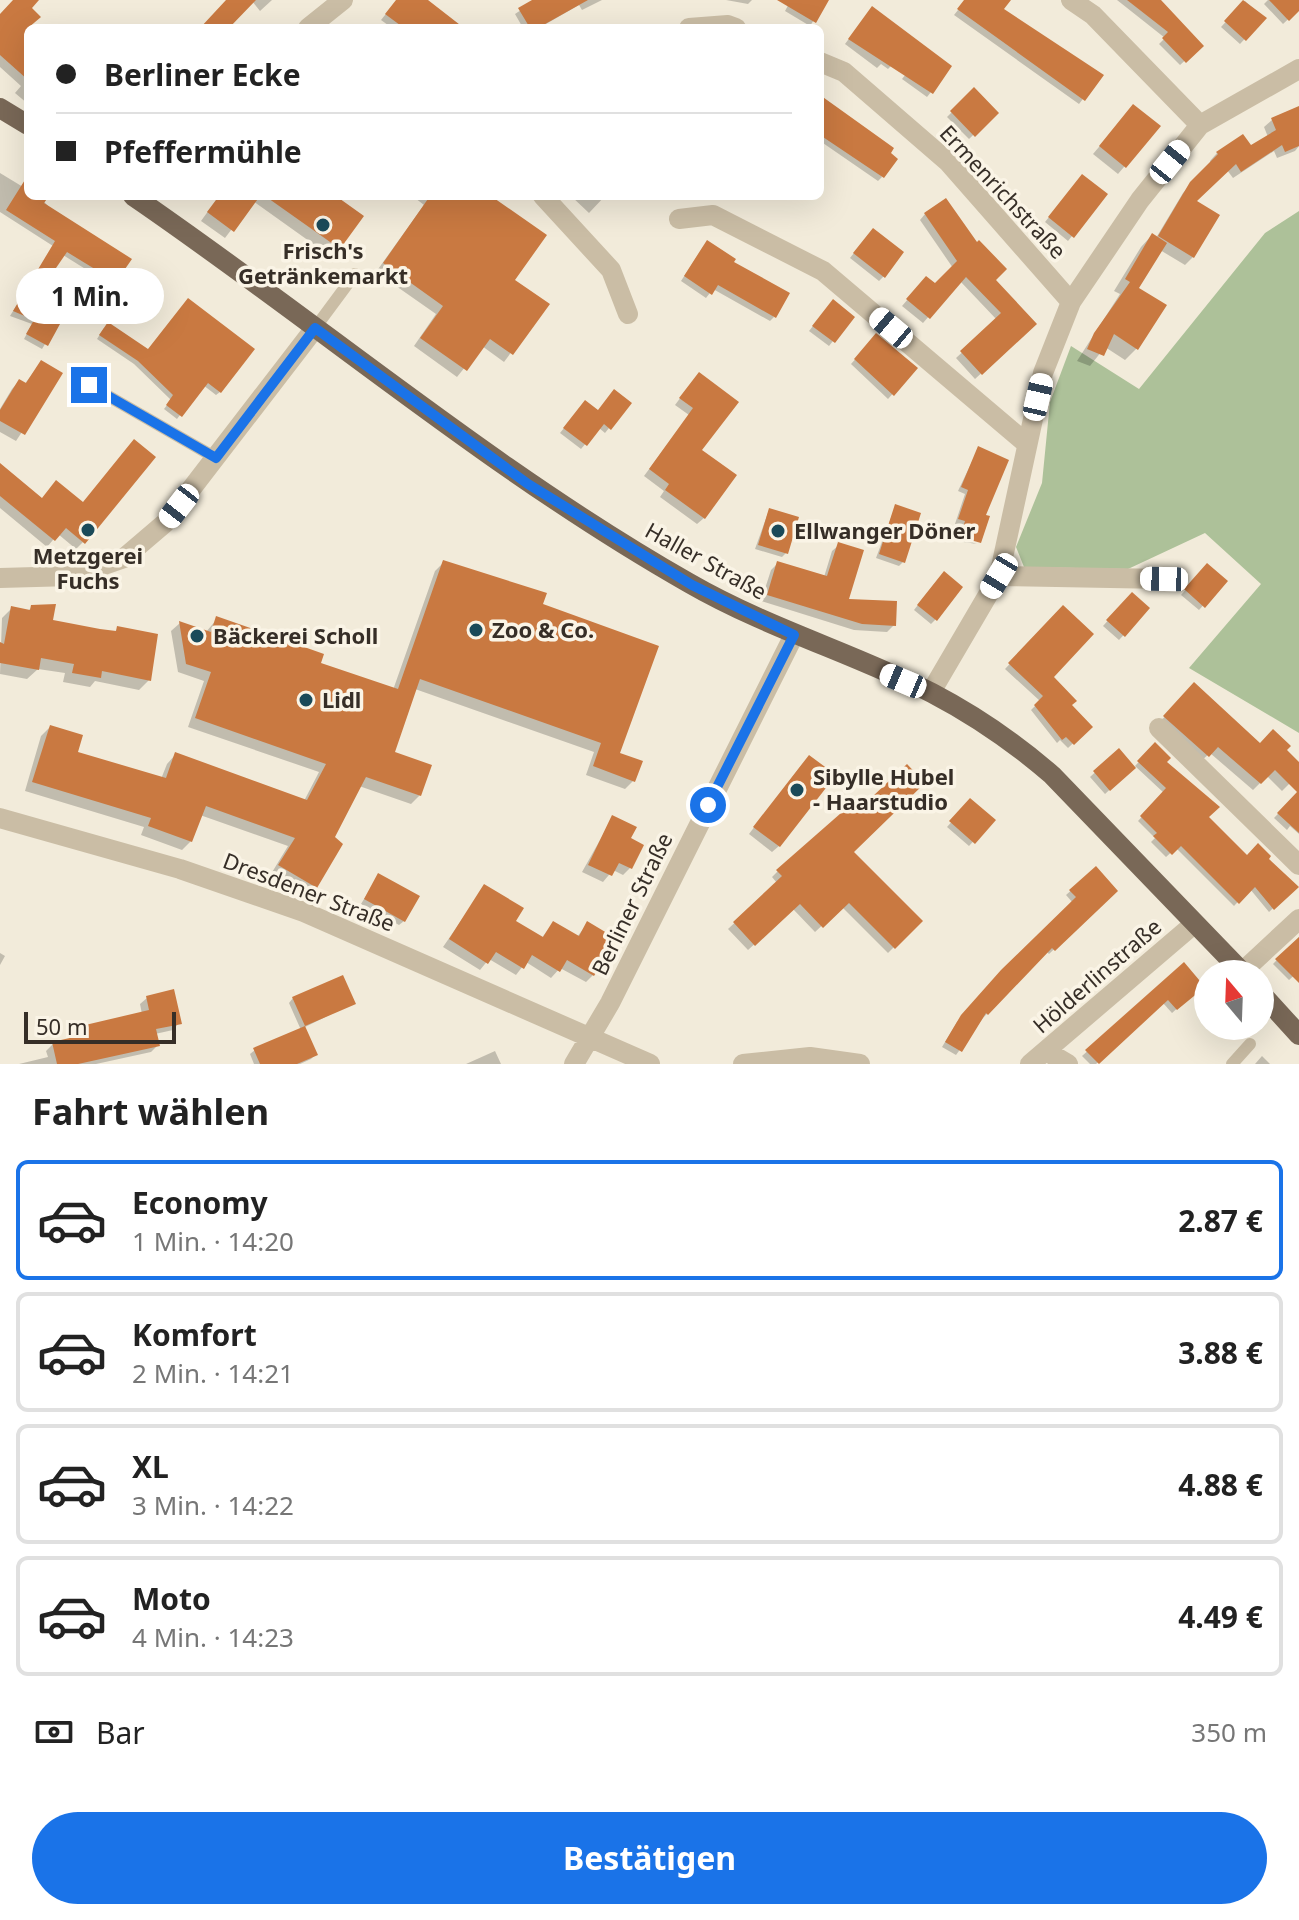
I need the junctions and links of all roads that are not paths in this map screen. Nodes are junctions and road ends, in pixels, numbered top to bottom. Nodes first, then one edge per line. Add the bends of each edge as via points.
1 (343, 0) edge
2 (1071, 0) edge
3 (317, 24) edge
4 (824, 64) edge
5 (1299, 69) edge
6 (0, 108) edge
7 (24, 123) edge
8 (1200, 125) junction
9 (139, 200) edge
10 (548, 200) edge
11 (679, 219) dead end
12 (355, 274) dead end
13 (1071, 302) junction
14 (628, 314) dead end
15 (315, 328) junction
16 (89, 385) dead end
17 (1027, 444) junction
18 (216, 458) junction
19 (999, 576) junction
20 (0, 578) edge
21 (1164, 579) dead end
22 (794, 635) junction
23 (931, 692) junction
24 (1159, 728) dead end
25 (0, 818) edge
26 (1299, 865) edge
27 (1299, 919) edge
28 (1194, 924) junction
29 (1230, 960) edge
30 (1256, 960) edge
31 (1274, 1007) edge
32 (1299, 1035) edge
33 (591, 1037) junction
34 (1250, 1044) dead end
35 (1046, 1051) junction
36 (574, 1064) edge
37 (650, 1064) edge
38 (743, 1064) edge
39 (860, 1064) edge
40 (1030, 1064) edge
41 (1068, 1064) edge
42 (1232, 1064) edge

1 - 3 street
2 - 8 street via 1093,15
4 - 13 street, Ermenrichstraße via 844,72 948,162
5 - 8 street
6 - 7 main road
8 - 13 street via 1140,200
9 - 15 main road, Haller Straße
10 - 14 street via 611,270
11 - 17 street via 713,215 823,271
12 - 15 lane
13 - 17 street via 1043,373
15 - 18 street
15 - 22 main road, Haller Straße via 528,484 692,585
16 - 18 lane
17 - 19 street
18 - 20 street via 165,523 124,558 72,576
19 - 21 street
19 - 23 street
22 - 23 main road, Haller Straße
22 - 33 street, Berliner Straße
23 - 28 main road, Haller Straße via 1018,746 1052,775
24 - 26 street
25 - 33 street, Dresdener Straße via 180,869 304,912
27 - 30 street, Haller Straße
28 - 29 main road, Haller Straße
28 - 35 street, Hölderlinstraße
31 - 32 main road
33 - 36 street, Berliner Straße
33 - 37 street, Dresdener Straße
34 - 42 lane
35 - 40 street, Hölderlinstraße
35 - 41 street
38 - 39 street via 810,1057

